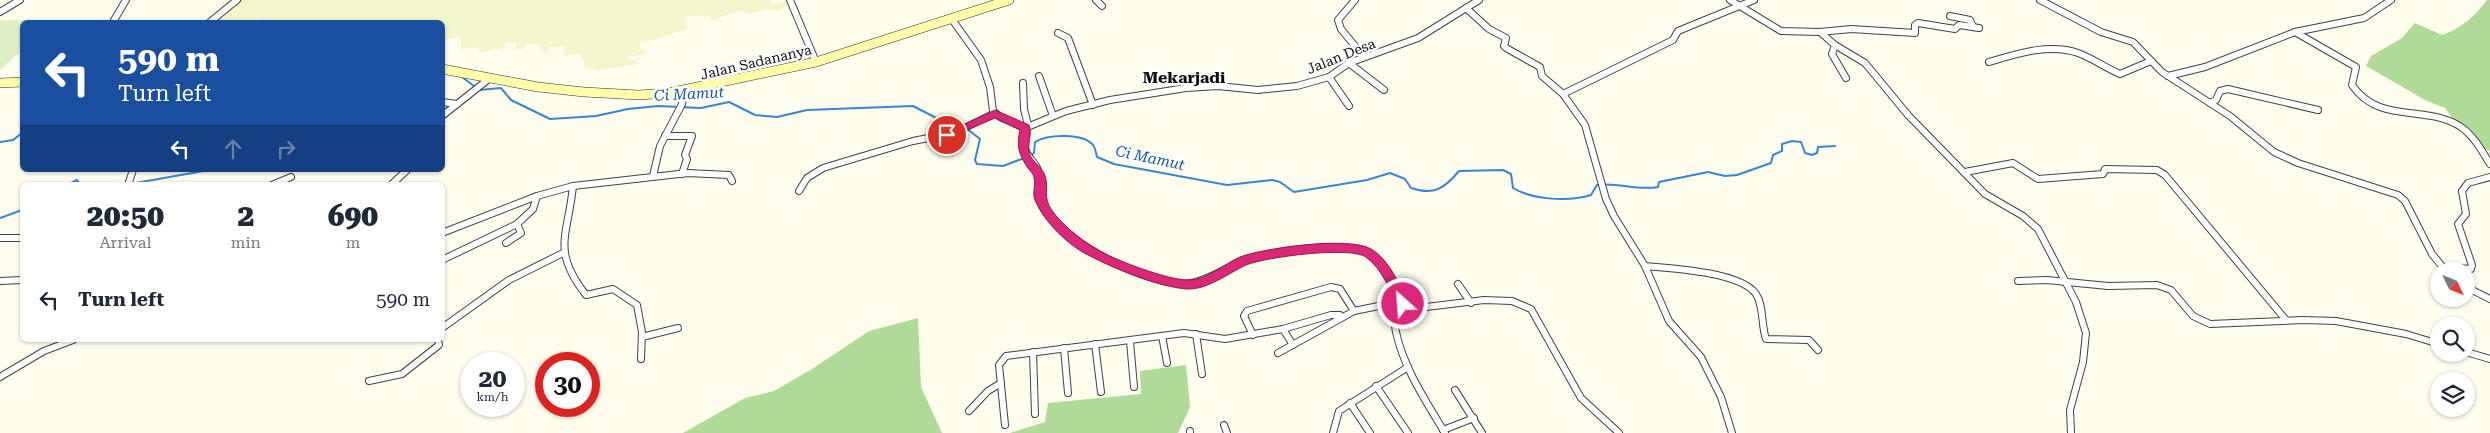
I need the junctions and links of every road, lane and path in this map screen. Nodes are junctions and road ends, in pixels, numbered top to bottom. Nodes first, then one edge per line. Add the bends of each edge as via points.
1 (20, 0) edge
2 (126, 0) edge
3 (237, 0) edge
4 (790, 0) edge
5 (1009, 0) edge
6 (1096, 0) edge
7 (1355, 0) edge
8 (1479, 0) edge
9 (1730, 0) edge
10 (1754, 0) edge
11 (2040, 0) edge
12 (2391, 0) edge
13 (1102, 6) dead end
14 (1738, 6) junction
15 (1466, 8) junction
16 (0, 12) edge
17 (1950, 16) dead end
18 (952, 18) junction
19 (114, 20) edge
20 (212, 20) edge
21 (1820, 32) junction
22 (2295, 32) junction
23 (1058, 33) dead end
24 (1835, 45) junction
25 (1364, 57) junction
26 (2151, 61) junction
27 (816, 62) junction
28 (1989, 62) dead end
29 (1349, 63) junction
30 (445, 69) edge
31 (1040, 76) dead end
32 (2168, 76) junction
33 (491, 77) junction
34 (1329, 77) junction
35 (1846, 78) dead end
36 (20, 82) edge
37 (0, 83) edge
38 (1023, 83) dead end
39 (684, 90) junction
40 (1384, 90) dead end
41 (1563, 94) junction
42 (445, 102) edge
43 (2210, 103) junction
44 (457, 104) junction
45 (1093, 105) junction
46 (1349, 106) dead end
47 (2318, 110) dead end
48 (995, 113) junction
49 (445, 114) edge
50 (1053, 116) junction
51 (1027, 127) junction
52 (665, 136) junction
53 (1026, 157) joint
54 (2490, 164) edge
55 (405, 172) edge
56 (1965, 172) junction
57 (682, 174) junction
58 (653, 176) junction
59 (291, 177) dead end
60 (2490, 177) edge
61 (732, 181) dead end
62 (279, 182) edge
63 (394, 182) edge
64 (573, 186) junction
65 (799, 191) dead end
66 (537, 196) junction
67 (517, 224) junction
68 (445, 232) edge
69 (0, 238) edge
70 (20, 238) edge
71 (506, 243) dead end
72 (563, 253) junction
73 (445, 259) edge
74 (2438, 262) edge
75 (2471, 262) edge
76 (1645, 266) junction
77 (20, 280) edge
78 (0, 281) edge
79 (2018, 281) dead end
80 (2065, 282) junction
81 (1458, 284) dead end
82 (2475, 292) edge
83 (2490, 299) edge
84 (1403, 301) junction
85 (1471, 302) junction
86 (1354, 311) junction
87 (1342, 316) junction
88 (2286, 320) junction
89 (445, 326) edge
90 (678, 328) dead end
91 (1283, 329) junction
92 (1196, 334) junction
93 (1254, 335) junction
94 (1162, 336) junction
95 (642, 337) junction
96 (1130, 341) junction
97 (68, 342) edge
98 (438, 342) edge
99 (2430, 342) edge
100 (1095, 344) junction
101 (1293, 345) junction
102 (1064, 348) junction
103 (1818, 350) dead end
104 (1033, 352) junction
105 (1278, 353) dead end
106 (2475, 354) edge
107 (2490, 358) edge
108 (641, 359) dead end
109 (1167, 363) dead end
110 (1408, 367) junction
111 (1202, 374) dead end
112 (0, 377) edge
113 (370, 381) dead end
114 (1001, 383) junction
115 (1376, 386) junction
116 (1134, 387) dead end
117 (1455, 390) dead end
118 (1101, 392) dead end
119 (1068, 394) dead end
120 (1350, 403) junction
121 (969, 411) dead end
122 (1035, 414) dead end
123 (1474, 418) junction
124 (1005, 425) dead end
125 (1224, 425) dead end
126 (1444, 432) edge
127 (1227, 433) edge
128 (1333, 433) edge
129 (1370, 433) edge
130 (1408, 433) edge
131 (1482, 433) edge
132 (1619, 433) edge
133 (1732, 433) edge
134 (2071, 433) edge

1 - 16 street
2 - 19 street
3 - 20 street
4 - 27 street
5 - 18 street, Jalan Sadananya
6 - 13 street
7 - 25 street via 1338,20
8 - 15 street, Jalan Desa
9 - 14 street
10 - 14 street
11 - 26 street via 2101,32 2133,42
12 - 22 street via 2364,18
14 - 21 street via 1781,31
14 - 41 street via 1678,31 1673,40
15 - 25 street, Jalan Desa via 1418,38
15 - 41 street via 1506,38 1506,48 1540,67 1542,76
17 - 21 street via 1970,20 1976,27 1959,25 1955,29 1918,23 1915,33 1851,29
18 - 27 street, Jalan Sadananya
18 - 48 street via 981,60
21 - 24 street
22 - 32 street via 2205,68
22 - 54 street via 2356,67 2352,85 2360,97 2382,108 2458,124 2468,132
23 - 45 street via 1068,38
24 - 35 street via 1832,54
24 - 56 street via 1865,63 1908,115
25 - 29 street, Jalan Desa
26 - 28 street via 2122,74 2067,51 2047,50
26 - 32 street
27 - 39 street, Jalan Sadananya
29 - 34 street, Jalan Desa
29 - 40 street
30 - 33 street, Jalan Sadananya
31 - 50 street
32 - 43 street
33 - 39 street, Jalan Sadananya via 584,92 638,95
33 - 44 street
34 - 45 street, Jalan Desa via 1292,87 1258,90 1218,86 1186,88
34 - 46 street
36 - 37 street
38 - 51 street
39 - 52 street via 680,109
41 - 76 street via 1585,125 1614,216
42 - 44 street
43 - 47 street via 2216,100 2220,91 2228,89
43 - 74 street via 2284,157 2400,196
44 - 49 street
45 - 50 street, Jalan Desa
48 - 51 street
48 - 65 street via 965,128 823,168 807,178
50 - 51 street, Jalan Desa
51 - 53 street via 1022,141
52 - 57 street via 692,136
52 - 58 street
53 - 84 street via 1040,176 1040,198 1047,212 1081,245 1117,263 1169,282 1189,285 1245,260 1269,254 1316,249 1362,250 1375,259
55 - 63 street
56 - 80 street via 1985,194 2038,229
56 - 88 street via 2013,163 2041,179 2103,174 2105,169 2157,170 2163,173
57 - 58 street
57 - 61 street via 723,173
58 - 64 street
59 - 62 street
60 - 75 street via 2468,183 2462,191 2466,214 2458,224
64 - 66 street
64 - 72 street
66 - 67 street via 536,207
66 - 68 street
67 - 71 street via 521,233
67 - 73 street
69 - 70 street
72 - 89 street via 509,280
72 - 95 street via 586,295 610,288 634,302 638,308
76 - 103 street via 1675,268 1744,284 1756,294 1766,339 1809,340
76 - 133 street via 1669,322 1702,357 1721,397
77 - 78 street
79 - 80 street
80 - 88 street via 2088,286 2162,286 2171,290 2193,316 2210,324
80 - 134 street via 2076,302 2086,333 2084,362 2070,410
81 - 85 street
82 - 83 street
84 - 85 street via 1426,307
84 - 86 street
84 - 110 street via 1395,328
85 - 132 street via 1512,301 1531,309 1581,398
86 - 87 street
86 - 93 street via 1340,290 1331,287 1247,311 1244,316
87 - 91 street via 1331,315
87 - 101 street
88 - 99 street via 2355,324
90 - 95 street
91 - 93 street
91 - 101 street
92 - 93 street via 1225,339
92 - 94 street
92 - 111 street
94 - 96 street
94 - 109 street
95 - 108 street
96 - 100 street
96 - 116 street
97 - 112 street via 44,351
98 - 113 street via 439,345 402,374
100 - 102 street
100 - 118 street
101 - 105 street
102 - 104 street
102 - 119 street
104 - 114 street via 1003,358 999,365
104 - 122 street
106 - 107 street
110 - 115 street
110 - 126 street via 1424,402
114 - 121 street via 988,391
114 - 124 street
115 - 120 street
115 - 130 street
117 - 123 street
120 - 128 street via 1338,413
120 - 129 street
123 - 126 street
123 - 131 street
125 - 127 street

